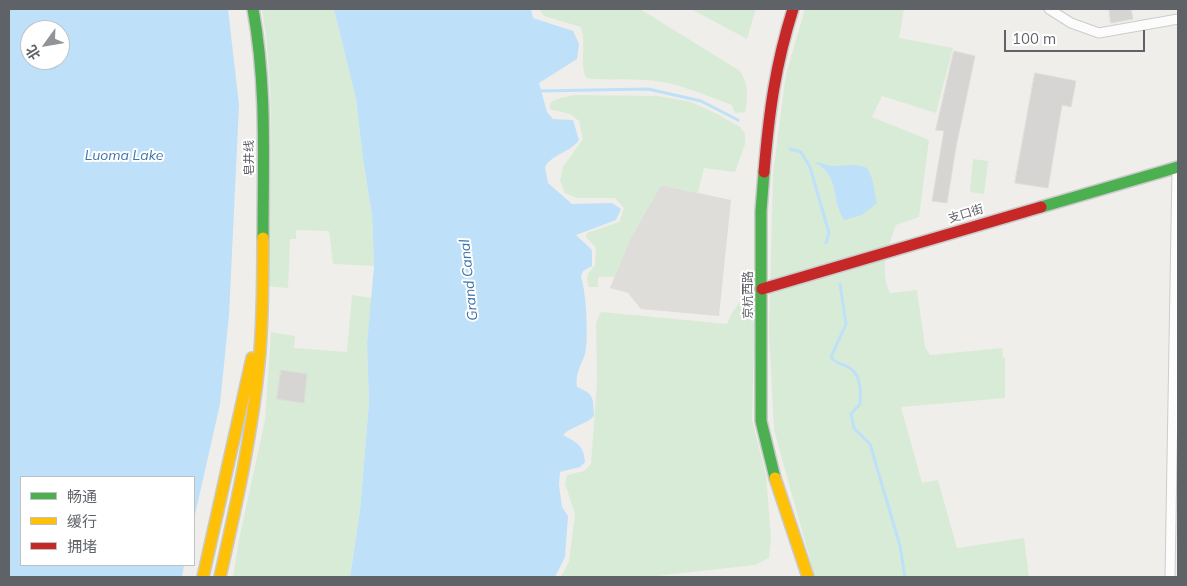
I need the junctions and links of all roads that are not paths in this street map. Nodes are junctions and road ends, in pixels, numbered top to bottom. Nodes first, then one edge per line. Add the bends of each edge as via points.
1 (253, 9) edge
2 (793, 9) edge
3 (1049, 9) edge
4 (1178, 19) edge
5 (1177, 167) edge
6 (762, 289) junction
7 (261, 309) junction
8 (203, 577) edge
9 (220, 577) edge
10 (808, 577) edge
11 (1170, 577) edge

1 - 7 street, 皂井线 via 262,65
2 - 6 street, 京杭西路 via 781,47 769,107 761,211
3 - 4 street via 1071,23 1100,33
5 - 6 street, 支口街
5 - 11 street
6 - 10 street, 京杭西路 via 761,421 769,459
7 - 8 street, 皂井线
7 - 9 street, 皂井线 via 257,386

